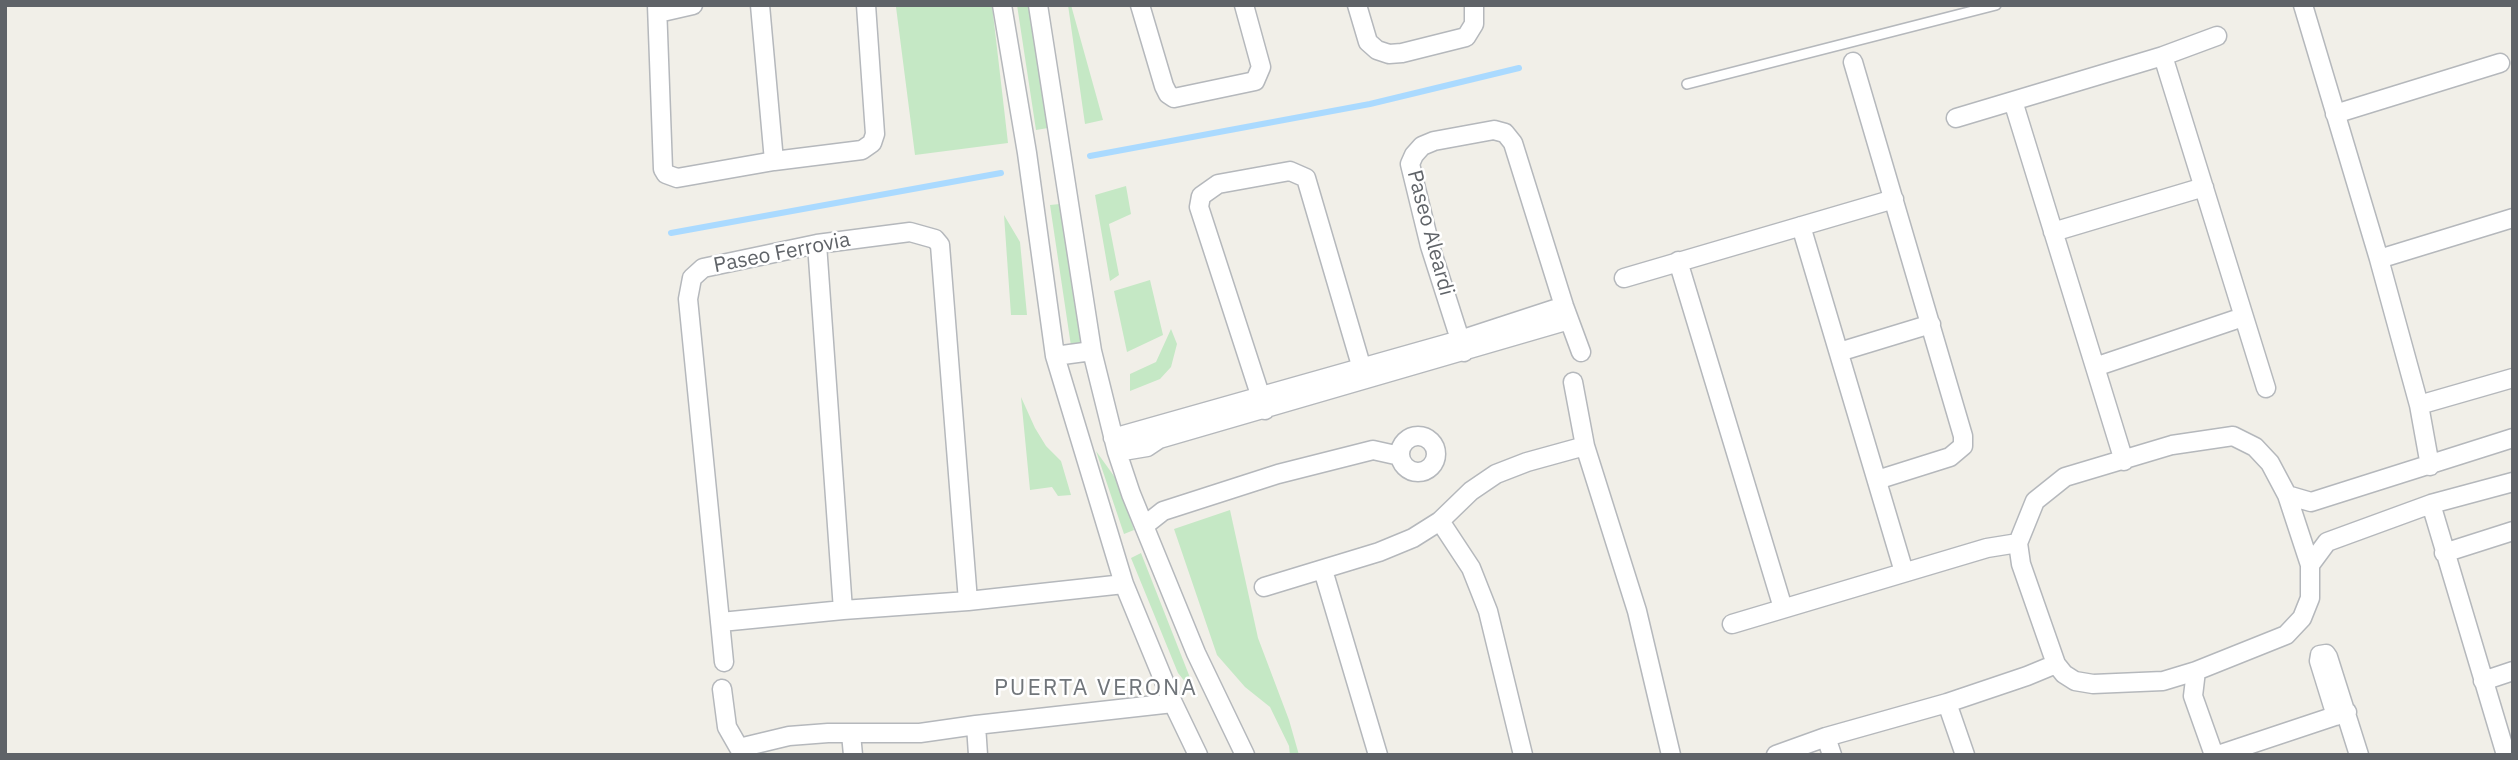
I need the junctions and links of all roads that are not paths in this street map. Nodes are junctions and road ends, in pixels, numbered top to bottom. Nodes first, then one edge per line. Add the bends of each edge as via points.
1 (693, 5) edge
2 (761, 5) edge
3 (866, 5) edge
4 (1002, 5) edge
5 (1038, 5) edge
6 (1140, 5) edge
7 (1244, 5) edge
8 (1357, 5) edge
9 (1474, 5) edge
10 (1996, 5) edge
11 (2303, 5) edge
12 (657, 9) edge
13 (2217, 36) dead end
14 (2164, 55) junction
15 (1853, 62) dead end
16 (2500, 63) dead end
17 (1687, 84) dead end
18 (2013, 101) junction
19 (2335, 114) junction
20 (1956, 118) dead end
21 (774, 161) junction
22 (2204, 187) junction
23 (1894, 199) junction
24 (2513, 218) edge
25 (1801, 226) junction
26 (2053, 233) junction
27 (817, 244) junction
28 (2379, 259) junction
29 (1678, 261) junction
30 (1624, 278) dead end
31 (1566, 313) junction
32 (2243, 317) junction
33 (1931, 324) junction
34 (1462, 346) junction
35 (1092, 351) junction
36 (1581, 352) dead end
37 (1839, 352) junction
38 (1055, 356) junction
39 (2095, 366) junction
40 (1364, 373) junction
41 (2513, 378) edge
42 (1573, 382) dead end
43 (2266, 388) dead end
44 (1263, 404) junction
45 (2419, 405) junction
46 (2513, 438) edge
47 (1115, 445) junction
48 (1585, 446) junction
49 (1400, 456) dead end
50 (2124, 461) junction
51 (2430, 466) junction
52 (1877, 480) junction
53 (2513, 482) edge
54 (2287, 495) junction
55 (2431, 503) junction
56 (1440, 521) junction
57 (1144, 526) junction
58 (2513, 531) edge
59 (2018, 543) junction
60 (2444, 553) junction
61 (2310, 565) junction
62 (1323, 570) junction
63 (1904, 572) junction
64 (1124, 584) junction
65 (1264, 587) dead end
66 (968, 601) junction
67 (1783, 608) junction
68 (842, 610) junction
69 (721, 622) junction
70 (1732, 624) dead end
71 (724, 662) dead end
72 (2056, 664) junction
73 (2196, 671) junction
74 (2513, 671) edge
75 (2163, 681) junction
76 (2483, 681) junction
77 (722, 689) dead end
78 (1173, 703) junction
79 (1947, 703) junction
80 (976, 725) junction
81 (851, 734) junction
82 (1829, 746) edge
83 (737, 751) edge
84 (853, 755) edge
85 (978, 755) edge
86 (1198, 755) edge
87 (1245, 755) edge
88 (1378, 755) edge
89 (1523, 755) edge
90 (1671, 755) edge
91 (1776, 755) edge
92 (1965, 755) edge
93 (2205, 755) edge
94 (2216, 755) edge
95 (2359, 755) edge
96 (2506, 755) edge

1 - 12 street
2 - 21 street
3 - 21 street via 872,143 862,150
4 - 38 street
5 - 35 street
6 - 7 street via 1164,86 1174,98 1255,80 1261,67
8 - 9 street via 1368,42 1389,54 1466,37 1474,24
10 - 17 lane
11 - 19 street
12 - 21 street via 666,174 677,178
13 - 14 street
14 - 18 street
14 - 22 street
15 - 23 street
16 - 19 street
18 - 20 street
18 - 26 street
19 - 28 street
22 - 26 street
22 - 32 street
23 - 25 street
23 - 33 street
24 - 28 street
25 - 29 street
25 - 37 street
26 - 39 street
27 - 66 street, Paseo Ferrovia via 910,232 935,239 940,245
27 - 68 street
27 - 69 street, Paseo Ferrovia via 703,268 692,278 688,299
28 - 45 street
29 - 30 street
29 - 67 street
31 - 34 street
31 - 34 street, Paseo Aleardi via 1510,137 1494,130 1434,141 1422,146 1410,164
31 - 36 street, Paseo Aleardi
32 - 39 street
32 - 43 street
33 - 37 street
33 - 52 street via 1961,424 1963,446 1950,457
34 - 40 street
35 - 38 street
35 - 47 street
37 - 52 street
38 - 64 street
39 - 50 street
40 - 44 street
40 - 44 street via 1306,178 1290,171 1218,184 1200,196 1199,208
41 - 45 street
42 - 48 street
44 - 47 street via 1147,447
45 - 51 street
46 - 51 street
47 - 57 street
48 - 56 street via 1496,474
48 - 90 street via 1637,611
49 - 57 street via 1373,450 1278,474 1163,511
50 - 54 street via 2172,445 2233,436 2255,447 2270,463
50 - 59 street via 2065,477 2035,501
51 - 54 street via 2311,502
52 - 63 street
53 - 55 street
54 - 61 street
55 - 60 street
55 - 61 street via 2327,542
56 - 62 street via 1402,542
56 - 89 street via 1471,568 1488,611
57 - 87 street via 1196,653
58 - 60 street
59 - 63 street
59 - 72 street
60 - 76 street
61 - 73 street via 2309,598 2302,618 2286,635
62 - 65 street
62 - 88 street
63 - 67 street
64 - 66 street
64 - 78 street
66 - 68 street
67 - 70 street
68 - 69 street
69 - 71 street, Paseo Ferrovia
72 - 75 street via 2075,681 2093,684
72 - 79 street
73 - 75 street
73 - 94 street via 2193,696
74 - 76 street
75 - 93 street via 2184,695
76 - 96 street
77 - 83 street via 727,727
78 - 80 street
78 - 86 street
79 - 82 street
79 - 92 street
80 - 81 street via 920,733
80 - 85 street
81 - 83 street via 789,736
81 - 84 street
82 - 91 street
94 - 95 street via 2341,714

